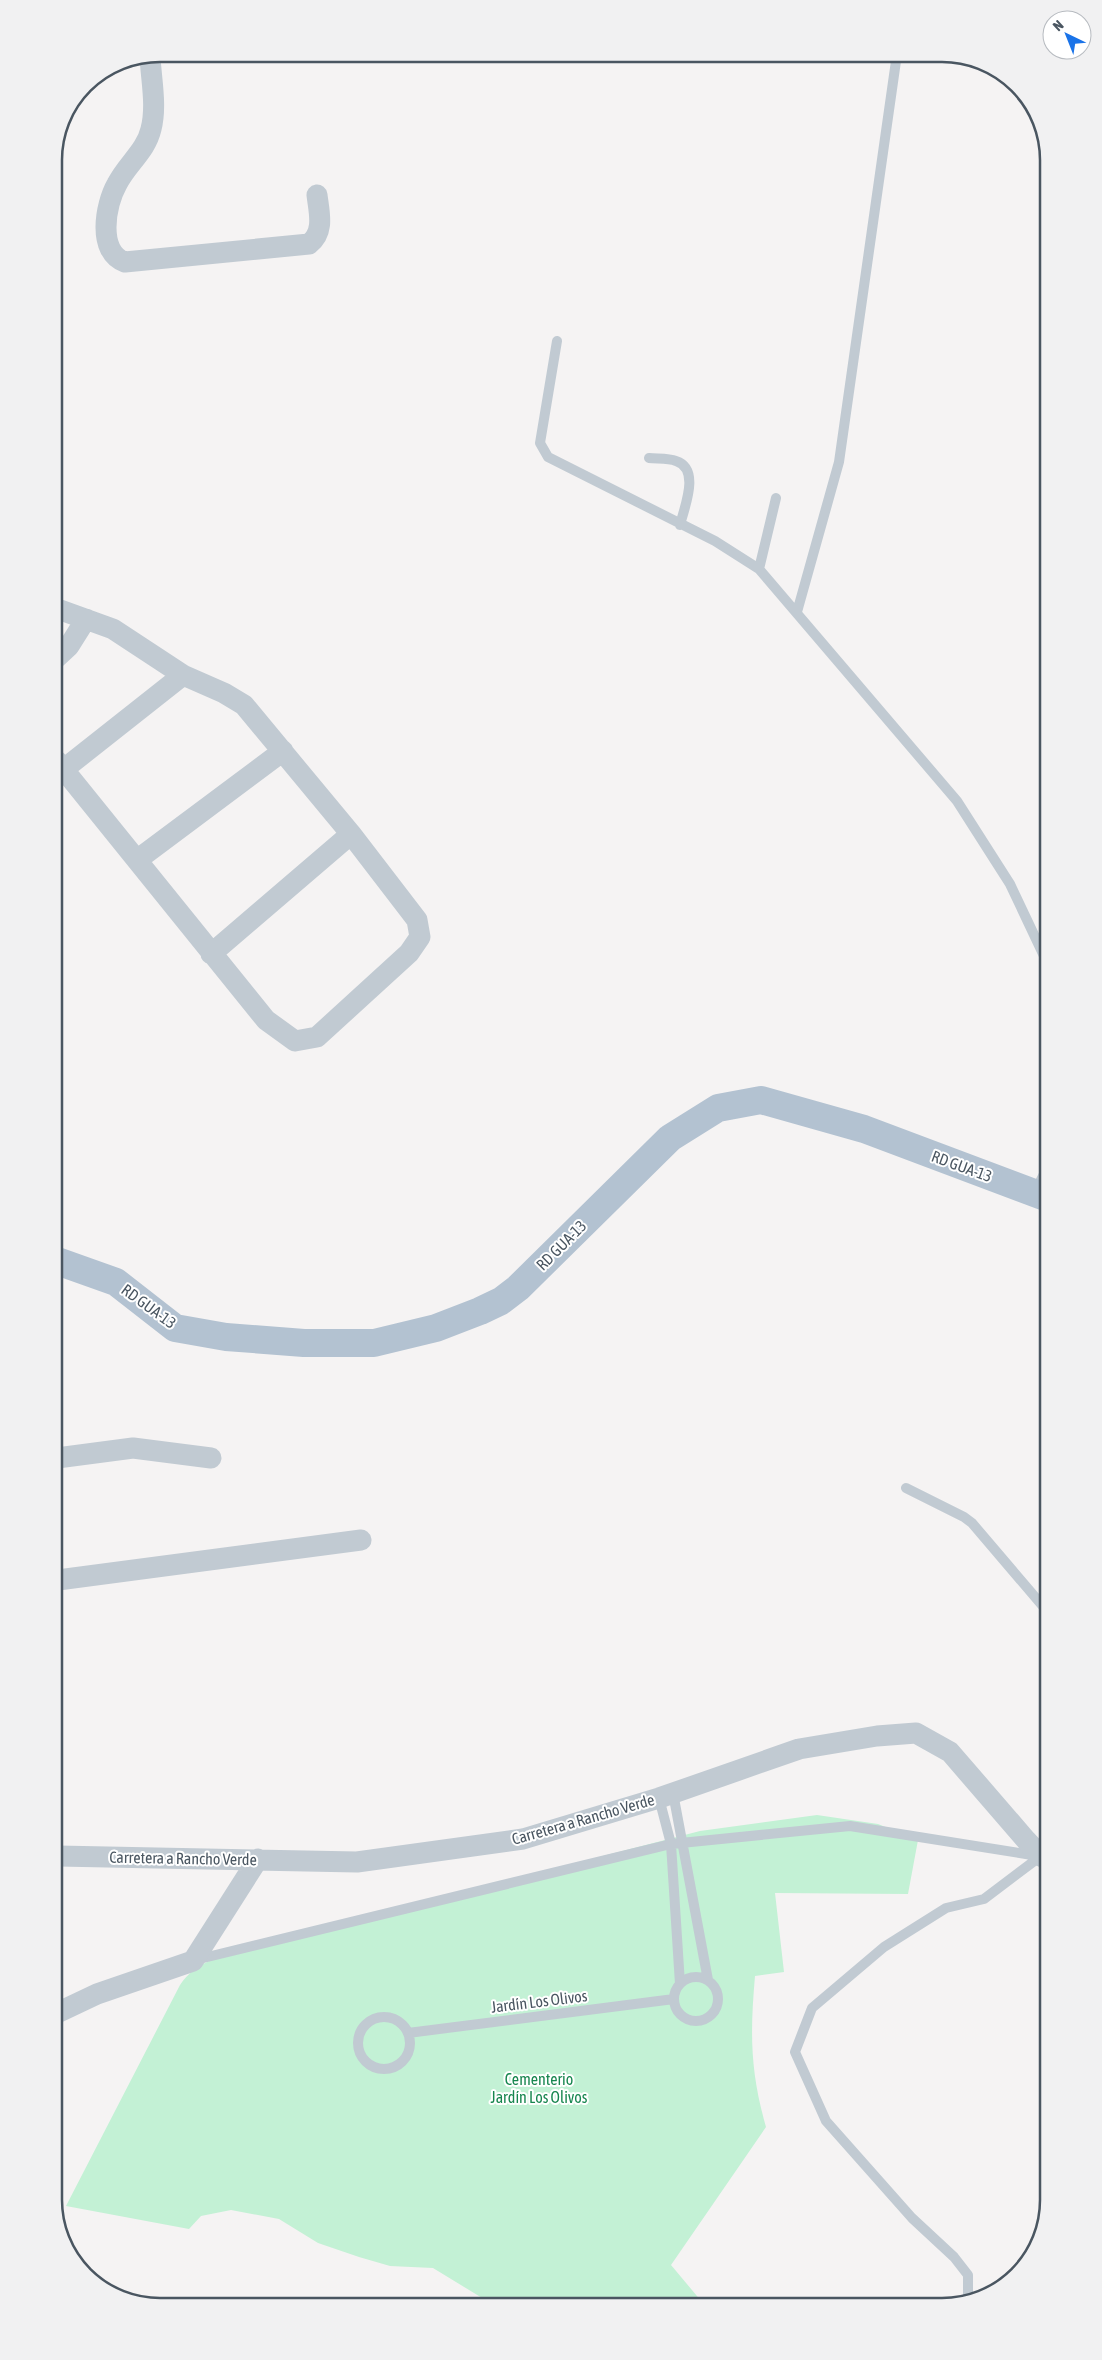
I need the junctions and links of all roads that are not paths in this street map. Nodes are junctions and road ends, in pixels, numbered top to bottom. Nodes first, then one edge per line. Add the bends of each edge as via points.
1 (151, 63) edge
2 (896, 63) edge
3 (317, 195) dead end
4 (557, 341) dead end
5 (648, 458) dead end
6 (776, 498) dead end
7 (680, 525) junction
8 (759, 569) junction
9 (63, 611) edge
10 (797, 612) junction
11 (86, 619) junction
12 (63, 652) edge
13 (182, 675) junction
14 (283, 751) junction
15 (63, 762) edge
16 (63, 768) edge
17 (350, 834) junction
18 (137, 860) junction
19 (1040, 947) edge
20 (211, 954) junction
21 (1040, 1186) edge
22 (63, 1264) edge
23 (63, 1457) edge
24 (212, 1458) dead end
25 (906, 1488) dead end
26 (361, 1540) dead end
27 (63, 1579) edge
28 (1040, 1602) edge
29 (666, 1795) junction
30 (683, 1842) junction
31 (671, 1844) junction
32 (1040, 1851) edge
33 (1040, 1855) edge
34 (63, 1856) edge
35 (258, 1859) junction
36 (1040, 1860) edge
37 (193, 1961) junction
38 (708, 1980) junction
39 (680, 1984) junction
40 (674, 2000) junction
41 (63, 2010) edge
42 (408, 2033) junction
43 (968, 2294) edge

1 - 3 street via 154,114 151,131 142,150 117,183 108,207 106,241 115,257 124,262 309,244 319,234
2 - 10 lane via 839,462
4 - 7 lane via 540,443 548,457
5 - 7 lane via 676,461 685,466 689,474
6 - 8 lane
7 - 8 lane via 715,541
8 - 10 lane
9 - 11 street
10 - 19 lane via 957,801 1010,884
11 - 12 street
11 - 13 street via 113,629
13 - 14 street via 244,705
13 - 15 street
14 - 17 street
14 - 18 street
16 - 18 street
17 - 20 street
17 - 20 street via 417,920 420,937 409,953 317,1037 295,1041 266,1020
18 - 20 street
21 - 22 main road, RD GUA-13 via 864,1129 761,1100 718,1108 670,1138 518,1288 501,1300 436,1328 374,1343 304,1343 226,1337 175,1328 116,1282
23 - 24 street via 133,1448
25 - 28 lane via 964,1517
26 - 27 street
29 - 30 lane
29 - 31 lane
29 - 32 street, Carretera a Rancho Verde via 799,1749 916,1733 950,1752
29 - 35 street, Carretera a Rancho Verde via 523,1839 357,1862
30 - 31 lane
30 - 33 lane via 850,1826
30 - 38 lane
31 - 37 lane
31 - 39 lane
34 - 35 street, Carretera a Rancho Verde
35 - 37 street
36 - 43 lane via 984,1900 946,1908 884,1947 812,2008 795,2052 826,2121 912,2218 954,2257 968,2275
37 - 41 street via 97,1994
38 - 39 lane via 696,1976
38 - 40 lane via 716,1988 719,1999 716,2011 708,2019 696,2022 685,2019 676,2011
39 - 40 lane
40 - 42 lane, Jardín Los Olivos
42 - 42 lane via 397,2020 380,2016 364,2024 357,2040 361,2057 374,2068 392,2068 409,2050

